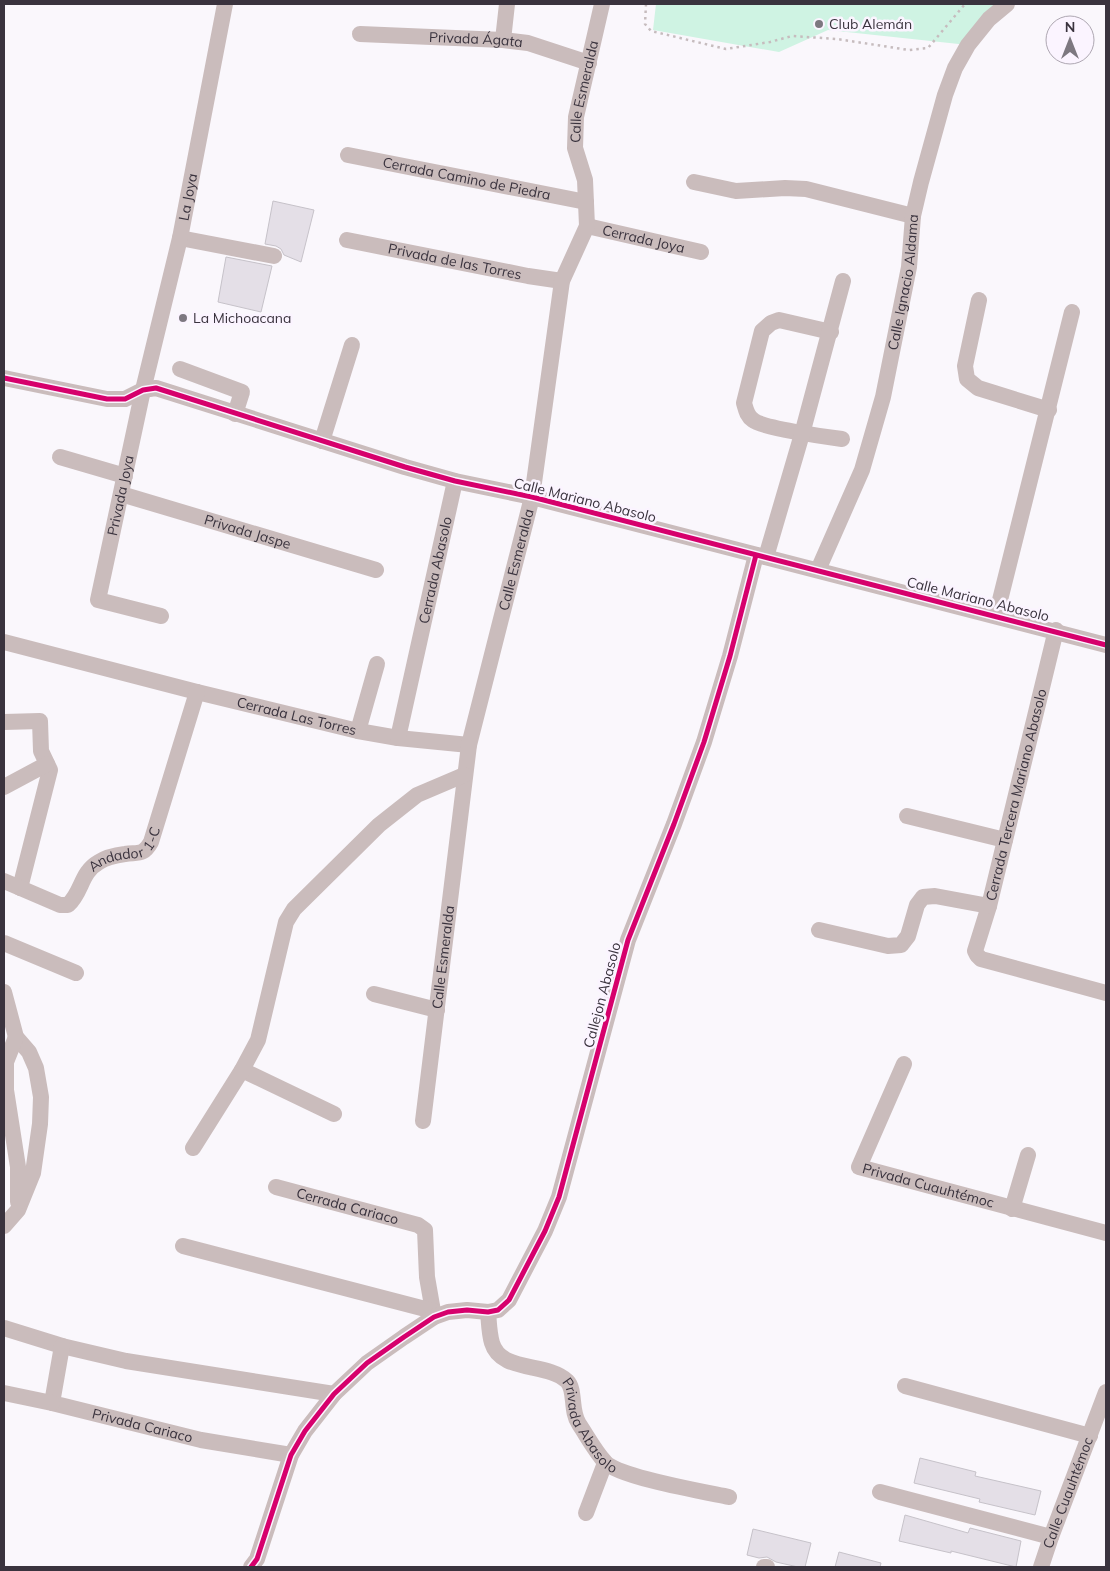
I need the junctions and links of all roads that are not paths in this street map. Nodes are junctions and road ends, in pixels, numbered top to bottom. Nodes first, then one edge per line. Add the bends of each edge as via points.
1 (225, 4) edge
2 (507, 4) edge
3 (602, 4) edge
4 (1006, 4) edge
5 (360, 34) dead end
6 (503, 40) junction
7 (589, 62) junction
8 (348, 155) dead end
9 (694, 182) dead end
10 (586, 202) junction
11 (913, 216) junction
12 (586, 226) junction
13 (180, 238) junction
14 (347, 240) dead end
15 (701, 252) dead end
16 (274, 256) dead end
17 (562, 281) junction
18 (843, 281) dead end
19 (979, 300) dead end
20 (1072, 312) dead end
21 (831, 332) junction
22 (352, 345) dead end
23 (180, 369) dead end
24 (4, 378) edge
25 (143, 390) junction
26 (1049, 410) junction
27 (235, 414) junction
28 (802, 434) junction
29 (842, 440) dead end
30 (322, 441) junction
31 (60, 457) dead end
32 (125, 476) junction
33 (455, 481) junction
34 (121, 494) junction
35 (532, 497) junction
36 (761, 556) junction
37 (376, 570) dead end
38 (818, 570) junction
39 (161, 616) dead end
40 (996, 616) junction
41 (1056, 630) junction
42 (4, 642) edge
43 (1106, 645) edge
44 (377, 664) dead end
45 (197, 692) junction
46 (4, 722) edge
47 (358, 731) junction
48 (398, 738) junction
49 (470, 745) junction
50 (47, 764) junction
51 (464, 775) junction
52 (4, 787) edge
53 (907, 816) dead end
54 (1004, 840) junction
55 (4, 882) edge
56 (20, 888) junction
57 (989, 906) junction
58 (819, 930) dead end
59 (4, 943) edge
60 (76, 973) dead end
61 (4, 992) edge
62 (1106, 993) edge
63 (374, 994) dead end
64 (437, 1010) junction
65 (16, 1038) junction
66 (904, 1064) dead end
67 (242, 1070) junction
68 (334, 1114) dead end
69 (422, 1122) dead end
70 (193, 1148) dead end
71 (1028, 1155) dead end
72 (276, 1187) dead end
73 (1012, 1209) junction
74 (18, 1210) junction
75 (4, 1226) edge
76 (1106, 1233) edge
77 (183, 1246) dead end
78 (488, 1312) junction
79 (434, 1314) junction
80 (6, 1333) edge
81 (62, 1346) junction
82 (905, 1386) dead end
83 (1106, 1392) edge
84 (4, 1393) edge
85 (334, 1394) junction
86 (52, 1403) junction
87 (1090, 1436) junction
88 (291, 1456) junction
89 (606, 1463) junction
90 (880, 1492) dead end
91 (729, 1497) dead end
92 (586, 1514) dead end
93 (1051, 1537) junction
94 (251, 1567) edge
95 (1042, 1567) edge

1 - 13 street, La Joya
2 - 6 street
3 - 7 street, Calle Esmeralda
4 - 11 street, Calle Ignacio Aldama via 968,45 955,68 920,182
5 - 6 street, Privada Ágata
6 - 7 street, Privada Ágata via 542,47
7 - 10 street, Calle Esmeralda via 576,117 575,148 585,180
8 - 10 street, Cerrada Camino de Piedra
9 - 11 street via 736,191 806,189
10 - 12 street, Calle Esmeralda
11 - 38 street, Calle Ignacio Aldama via 908,267 883,397 862,470
12 - 15 street, Cerrada Joya
12 - 17 street, Calle Esmeralda
13 - 16 street
13 - 25 street, La Joya
14 - 17 street, Privada de las Torres
17 - 35 street, Calle Esmeralda
18 - 21 street, Callejon Abasolo
19 - 26 street via 965,366 967,380 978,388
20 - 26 street
21 - 28 street, Callejon Abasolo
21 - 28 street via 779,320 762,331 744,403 748,414 754,422
22 - 30 street
23 - 27 street via 242,392
24 - 25 street, Calle Mariano Abasolo via 107,399 125,399
25 - 27 street, Calle Mariano Abasolo via 156,388
25 - 32 street, Privada Joya
26 - 40 street
27 - 30 street, Calle Mariano Abasolo
28 - 29 street
28 - 36 street, Callejon Abasolo
30 - 33 street, Calle Mariano Abasolo
31 - 32 street
32 - 34 street, Privada Joya
33 - 35 street, Calle Mariano Abasolo
33 - 48 street, Cerrada Abasolo
34 - 37 street, Privada Jaspe
34 - 39 street, Privada Joya via 98,600
35 - 36 street, Calle Mariano Abasolo
35 - 49 street, Calle Esmeralda
36 - 38 street, Calle Mariano Abasolo
36 - 78 street, Callejon Abasolo via 704,742 628,940 559,1197 509,1300 498,1310
38 - 40 street, Calle Mariano Abasolo
40 - 41 street, Calle Mariano Abasolo
41 - 43 street, Calle Mariano Abasolo
41 - 54 street, Cerrada Tercera Mariano Abasolo
42 - 45 street, Cerrada Las Torres
44 - 47 street
45 - 47 street, Cerrada Las Torres
45 - 56 street, Andador 1-C via 146,850 100,861 86,872 75,899 68,905 60,905
46 - 50 street via 40,721 41,751
47 - 48 street, Cerrada Las Torres
48 - 49 street, Cerrada Las Torres
49 - 51 street, Calle Esmeralda
50 - 52 street
50 - 56 street via 50,770
51 - 64 street, Calle Esmeralda
51 - 67 street via 417,795 379,825 294,909 286,922 258,1040
53 - 54 street
54 - 57 street, Cerrada Tercera Mariano Abasolo
55 - 56 street, Andador 1-C
57 - 58 street, Cerrada Tercera Mariano Abasolo via 935,896 923,897 917,905 908,936 901,945 888,946
57 - 62 street via 975,950 981,959
59 - 60 street
61 - 65 street
63 - 64 street
64 - 69 street, Calle Esmeralda
65 - 74 street via 6,1062 6,1090 18,1167
65 - 74 street via 29,1052 36,1068 41,1098 33,1173
66 - 73 street, Privada Cuauhtémoc via 858,1167
67 - 68 street
67 - 70 street
71 - 73 street
72 - 79 street, Cerrada Cariaco via 418,1225 425,1230 427,1277
73 - 76 street, Privada Cuauhtémoc
74 - 75 street
77 - 79 street
78 - 79 street via 467,1310
78 - 89 street, Privada Abasolo via 492,1344 500,1354 510,1362 560,1376 569,1383 574,1417
79 - 85 street via 367,1363
80 - 81 street
81 - 85 street via 126,1361
81 - 86 street
82 - 87 street
83 - 87 street, Calle Cuauhtémoc
84 - 86 street, Privada Cariaco
85 - 88 street via 304,1431
86 - 88 street, Privada Cariaco via 201,1440
87 - 93 street, Calle Cuauhtémoc
88 - 94 street via 257,1559
89 - 91 street, Privada Abasolo via 634,1475
89 - 92 street
90 - 93 street
93 - 95 street, Calle Cuauhtémoc

